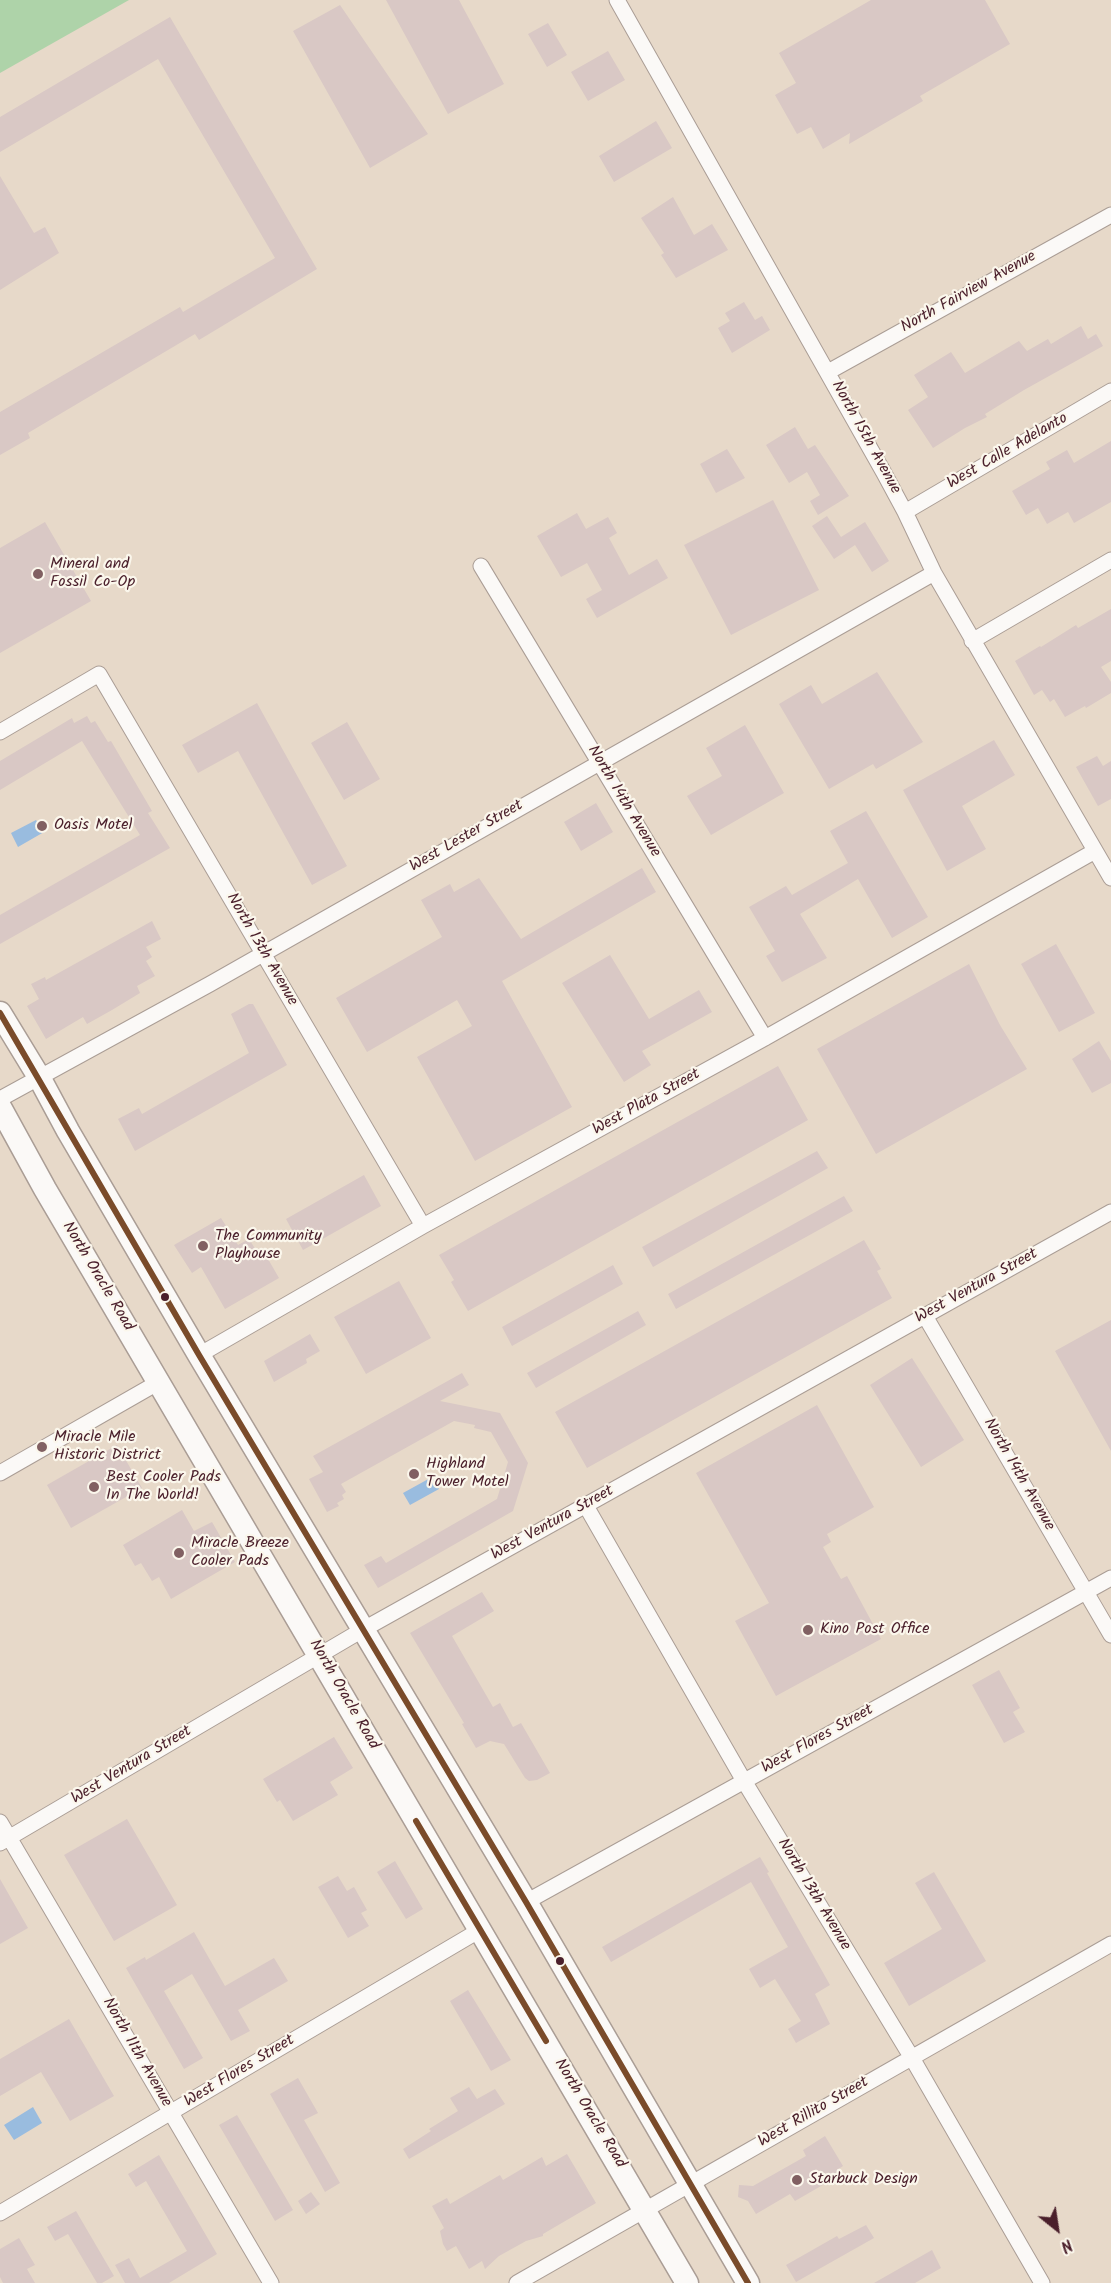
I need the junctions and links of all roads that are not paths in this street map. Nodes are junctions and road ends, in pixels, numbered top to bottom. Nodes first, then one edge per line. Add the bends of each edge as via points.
1 (617, 0) edge
2 (1111, 215) edge
3 (828, 372) junction
4 (1111, 392) edge
5 (905, 512) junction
6 (1111, 560) edge
7 (482, 566) dead end
8 (934, 573) junction
9 (972, 641) junction
10 (0, 732) edge
11 (599, 764) junction
12 (1102, 855) edge
13 (1111, 878) edge
14 (264, 954) junction
15 (0, 1013) edge
16 (765, 1038) junction
17 (39, 1077) junction
18 (0, 1099) edge
19 (0, 1107) edge
20 (1111, 1212) edge
21 (423, 1226) junction
22 (925, 1316) junction
23 (199, 1355) junction
24 (159, 1382) junction
25 (0, 1473) edge
26 (586, 1506) junction
27 (1111, 1578) edge
28 (1086, 1592) junction
29 (364, 1629) junction
30 (1111, 1635) edge
31 (320, 1655) junction
32 (744, 1781) junction
33 (0, 1822) edge
34 (5, 1841) edge
35 (526, 1902) junction
36 (480, 1930) junction
37 (1111, 1944) edge
38 (912, 2058) junction
39 (171, 2113) junction
40 (690, 2184) junction
41 (645, 2209) junction
42 (0, 2213) edge
43 (271, 2283) edge
44 (517, 2283) edge
45 (687, 2283) edge
46 (748, 2283) edge
47 (1042, 2283) edge

1 - 3 street, North 15th Avenue
2 - 3 street, North Fairview Avenue
3 - 5 street, North 15th Avenue
4 - 5 street, West Calle Adelanto
5 - 8 street, North 15th Avenue
6 - 9 street
7 - 11 street, North 14th Avenue
8 - 9 street, North 15th Avenue
8 - 11 street, West Lester Street
9 - 12 street, North 15th Avenue
10 - 14 street, North 13th Avenue via 99,674
11 - 14 street, West Lester Street
11 - 16 street, North 14th Avenue
12 - 13 street, North 15th Avenue
12 - 16 street, West Plata Street
14 - 17 street, West Lester Street
14 - 21 street, North 13th Avenue
15 - 17 main road
16 - 21 street, West Plata Street
17 - 18 street, West Lester Street
17 - 23 main road
19 - 24 main road, North Oracle Road
20 - 22 street, West Ventura Street
21 - 23 street, West Plata Street
22 - 26 street, West Ventura Street
22 - 28 street, North 14th Avenue
23 - 29 main road
24 - 25 street
24 - 31 main road, North Oracle Road
26 - 29 street, West Ventura Street
26 - 32 street, North 13th Avenue
27 - 28 street, West Flores Street
28 - 30 street, North 14th Avenue
28 - 32 street, West Flores Street
29 - 31 street, West Ventura Street
29 - 35 main road
31 - 34 street, West Ventura Street
31 - 36 main road, North Oracle Road
32 - 35 street, West Flores Street
32 - 38 street, North 13th Avenue
33 - 34 street, North 11th Avenue
34 - 39 street, North 11th Avenue
35 - 40 main road
36 - 39 street, West Flores Street
36 - 41 main road, North Oracle Road
37 - 38 street, West Rillito Street
38 - 40 street, West Rillito Street
38 - 47 street, North 13th Avenue
39 - 42 street, West Flores Street
39 - 43 street, North 11th Avenue
40 - 41 street, West Rillito Street
40 - 46 main road
41 - 44 street, West Rillito Street
41 - 45 main road, North Oracle Road

